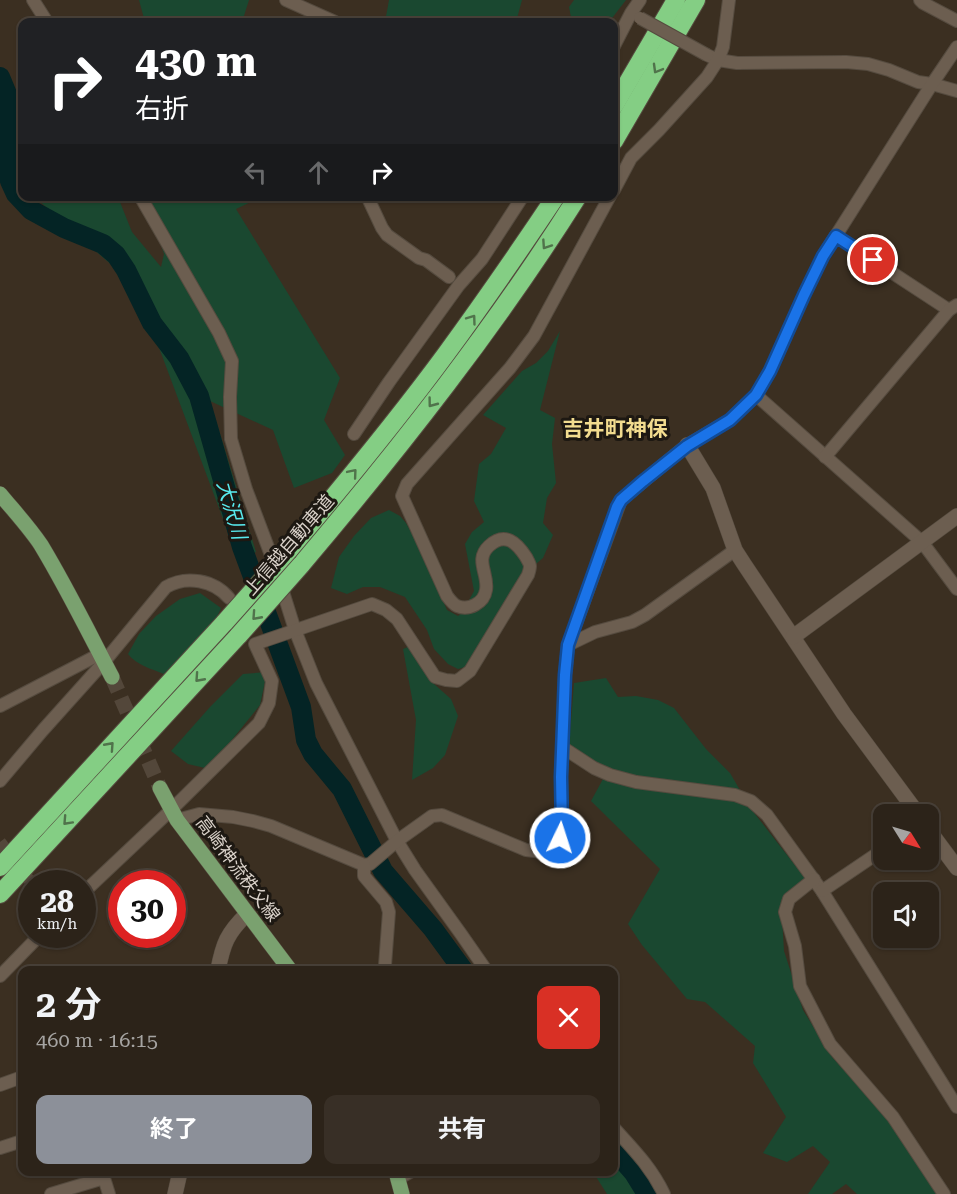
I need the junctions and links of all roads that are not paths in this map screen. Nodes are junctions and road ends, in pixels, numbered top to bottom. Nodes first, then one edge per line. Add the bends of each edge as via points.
1 (33, 0) edge
2 (640, 0) edge
3 (676, 0) edge
4 (696, 0) edge
5 (729, 0) edge
6 (920, 0) edge
7 (294, 2) edge
8 (635, 15) junction
9 (44, 18) edge
10 (327, 18) edge
11 (957, 21) edge
12 (618, 40) edge
13 (957, 47) edge
14 (712, 57) junction
15 (932, 84) junction
16 (957, 91) edge
17 (618, 99) edge
18 (618, 134) edge
19 (618, 182) edge
20 (143, 201) edge
21 (369, 201) edge
22 (520, 201) edge
23 (553, 201) edge
24 (575, 201) edge
25 (607, 201) edge
26 (836, 236) junction
27 (449, 277) dead end
28 (953, 308) edge
29 (756, 395) junction
30 (354, 434) dead end
31 (687, 446) junction
32 (825, 457) junction
33 (0, 494) edge
34 (957, 516) edge
35 (922, 542) junction
36 (735, 550) junction
37 (957, 589) edge
38 (229, 598) dead end
39 (295, 630) junction
40 (793, 637) junction
41 (568, 645) junction
42 (102, 658) junction
43 (112, 677) tunnel mouth
44 (0, 706) edge
45 (562, 747) junction
46 (0, 781) edge
47 (160, 788) tunnel mouth
48 (911, 804) edge
49 (174, 815) junction
50 (397, 841) junction
51 (939, 844) edge
52 (873, 856) edge
53 (364, 865) junction
54 (0, 867) edge
55 (957, 868) edge
56 (814, 879) junction
57 (96, 882) edge
58 (822, 891) junction
59 (0, 894) edge
60 (247, 914) junction
61 (27, 948) edge
62 (219, 966) edge
63 (287, 966) edge
64 (385, 966) edge
65 (483, 966) edge
66 (0, 976) edge
67 (18, 1078) edge
68 (0, 1085) edge
69 (957, 1107) edge
70 (618, 1132) edge
71 (18, 1142) edge
72 (0, 1148) edge
73 (179, 1176) edge
74 (401, 1176) edge
75 (51, 1194) edge
76 (109, 1194) edge
77 (175, 1194) edge
78 (402, 1194) edge
79 (664, 1194) edge
80 (944, 1194) edge

1 - 9 street
2 - 8 street
3 - 17 highway
4 -> 18 highway
5 - 14 street via 723,47
6 - 11 street
7 - 10 street
8 - 12 street
8 - 14 street, bridge
13 - 15 street
14 - 15 street via 737,63 868,64
14 - 19 street via 707,77 631,158
15 - 16 street
15 - 26 street
20 - 39 street via 232,361 231,439
21 - 27 street via 387,235
22 - 30 street
54 -> 23 highway, 上信越自動車道, bridge via 225,622 363,462 487,298
24 -> 59 highway, 上信越自動車道, bridge via 501,310 417,423 301,565
25 - 39 street via 534,336 407,484 402,496 455,606 474,606 483,597 486,589 481,561 487,547 499,539 510,539 530,565 528,575 470,671 458,681 435,677 397,619 372,604
26 - 28 street
26 - 29 street
28 - 32 street
29 - 31 street via 730,420
29 - 32 street
31 - 36 street via 713,488
31 - 41 street via 621,500
32 - 35 street
33 - 42 main road via 40,544
34 - 35 street
35 - 37 street
35 - 40 street
36 - 40 street
36 - 41 street via 645,615
38 - 42 street via 203,582 174,582 166,586
39 - 49 street via 255,644 272,681 269,703 259,723
39 - 50 street via 316,683
40 - 48 street
41 - 45 street
42 - 43 main road
42 - 44 street
42 - 46 street
45 - 50 street via 562,829 551,849 526,850 442,814 432,816
45 - 56 street via 610,776 752,801 767,815
47 - 49 main road, 高崎神流秩父線
49 - 53 street via 253,821
49 - 57 street
49 - 60 main road, 高崎神流秩父線
50 - 53 street
50 - 65 street
51 - 55 street
52 - 58 street
53 - 64 street via 364,876 386,902 389,912
56 - 58 street
56 - 80 street via 789,899 785,912 795,946 800,986 830,1044 893,1117
58 - 69 street
60 - 62 street via 224,944
60 - 63 main road, 高崎神流秩父線
61 - 66 street
67 - 68 street
70 - 79 street via 646,1163
71 - 72 street
73 - 77 street
74 - 78 main road
75 - 76 street via 104,1178

